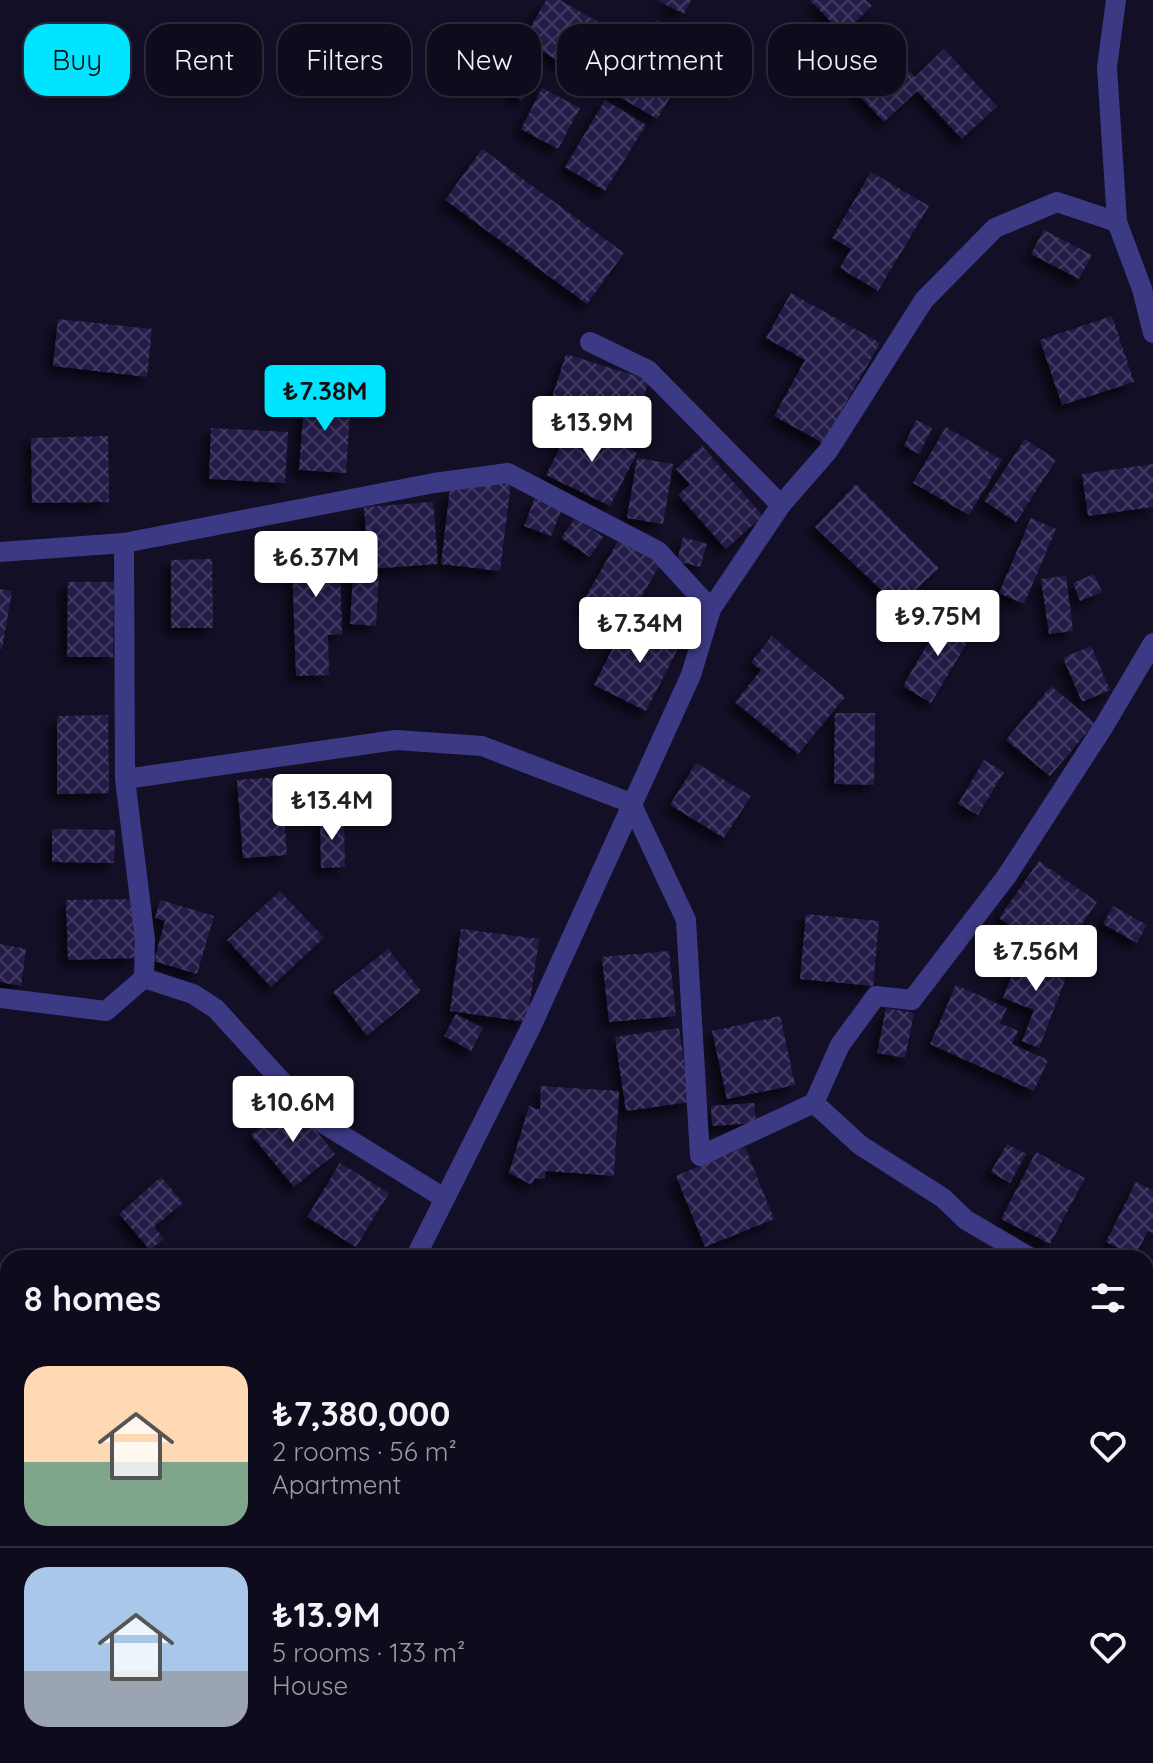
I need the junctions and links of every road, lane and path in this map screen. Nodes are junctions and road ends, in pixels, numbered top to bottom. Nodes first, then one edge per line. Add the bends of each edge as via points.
1 (1116, 0) edge
2 (1117, 222) junction
3 (1153, 333) edge
4 (590, 342) dead end
5 (781, 505) junction
6 (124, 543) junction
7 (0, 552) edge
8 (711, 609) junction
9 (1153, 643) edge
10 (125, 779) junction
11 (631, 803) junction
12 (144, 978) junction
13 (0, 998) edge
14 (814, 1103) junction
15 (444, 1198) junction
16 (419, 1250) edge
17 (1017, 1250) edge

1 - 2 street via 1107,67
2 - 3 street
2 - 5 street via 1057,202 995,228 924,300 828,451
4 - 5 street via 648,370
5 - 8 street
6 - 7 street
6 - 8 street via 508,473 658,551
6 - 10 street
8 - 11 street via 691,675
9 - 14 street via 1006,877 912,1000 876,996 840,1045
10 - 11 street via 396,740 482,746
10 - 12 street via 145,940
11 - 14 street via 686,920 700,1156
11 - 15 street via 531,1027
12 - 13 street via 106,1011
12 - 15 street via 193,994 216,1009 316,1119
14 - 17 street via 860,1145
15 - 16 street

